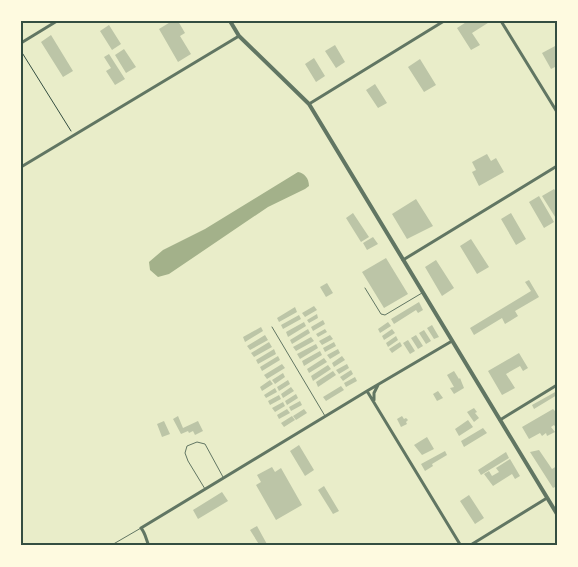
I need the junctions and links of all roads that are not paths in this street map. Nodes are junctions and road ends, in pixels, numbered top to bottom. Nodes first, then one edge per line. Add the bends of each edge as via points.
1 (57, 21) edge
2 (230, 21) edge
3 (444, 21) edge
4 (501, 21) edge
5 (240, 36) junction
6 (21, 43) edge
7 (309, 104) junction
8 (557, 112) edge
9 (557, 166) edge
10 (21, 167) edge
11 (403, 260) junction
12 (365, 288) dead end
13 (423, 292) junction
14 (272, 327) dead end
15 (452, 341) junction
16 (382, 382) junction
17 (557, 385) edge
18 (366, 391) junction
19 (376, 406) junction
20 (325, 416) junction
21 (500, 420) junction
22 (224, 478) junction
23 (205, 489) junction
24 (547, 498) junction
25 (557, 514) edge
26 (141, 528) junction
27 (110, 546) edge
28 (149, 546) edge
29 (461, 546) edge
30 (469, 546) edge

1 - 6 street
2 - 5 street
3 - 7 street
4 - 8 street
5 - 7 street
5 - 10 street
7 - 11 street
9 - 11 street
11 - 13 street
12 - 13 lane via 381,314 385,315
13 - 15 street
14 - 20 lane
15 - 16 street
15 - 21 street
16 - 18 street
16 - 19 street via 374,393
17 - 21 street
18 - 19 street
18 - 20 street
19 - 29 street
20 - 22 street
21 - 24 street
22 - 23 street
22 - 23 lane via 205,444 197,442 187,446 188,461
23 - 26 street
24 - 25 street
24 - 30 street
26 - 27 lane
26 - 28 street

